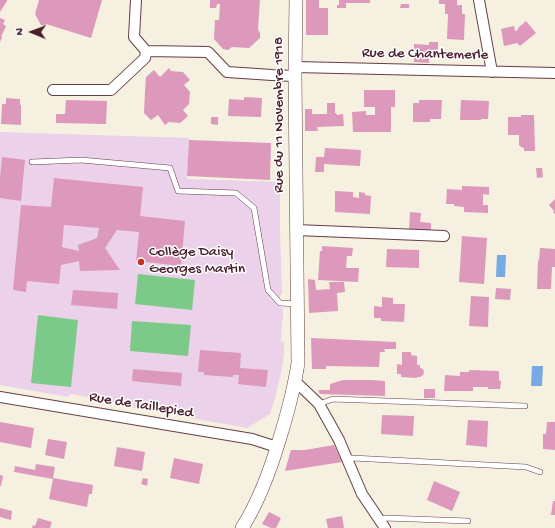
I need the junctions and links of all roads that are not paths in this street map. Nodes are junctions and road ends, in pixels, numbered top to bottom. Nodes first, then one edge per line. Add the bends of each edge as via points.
1 (136, 0) edge
2 (296, 0) edge
3 (479, 0) edge
4 (146, 51) junction
5 (295, 71) junction
6 (492, 72) junction
7 (555, 73) edge
8 (53, 90) dead end
9 (32, 162) dead end
10 (296, 230) junction
11 (444, 236) dead end
12 (297, 304) junction
13 (296, 382) junction
14 (0, 397) edge
15 (318, 404) junction
16 (525, 406) dead end
17 (277, 447) junction
18 (348, 460) junction
19 (540, 472) dead end
20 (468, 521) dead end
21 (382, 525) edge
22 (242, 528) edge

1 - 4 street via 134,37
2 - 5 street, Rue du 11 Novembre 1918
3 - 6 street
4 - 5 street, Rue de Chantemerle via 208,52 228,72
4 - 8 street via 145,58 112,90
5 - 6 street, Rue de Chantemerle
5 - 10 street, Rue du 11 Novembre 1918
6 - 7 street, Rue de Chantemerle
9 - 12 lane via 81,160 170,168 178,191 236,193 254,208 268,290 280,303
10 - 11 street
10 - 12 street, Rue du 11 Novembre 1918
12 - 13 street, Rue du 11 Novembre 1918
13 - 15 street
13 - 17 street, Rue du 11 Novembre 1918
14 - 17 street, Rue de Taillepied via 252,439
15 - 16 lane via 333,399
15 - 18 street
17 - 22 street, Rue du 11 Novembre 1918 via 253,510
18 - 19 lane via 352,458 526,467
18 - 21 street via 362,494
20 - 21 lane via 385,518

